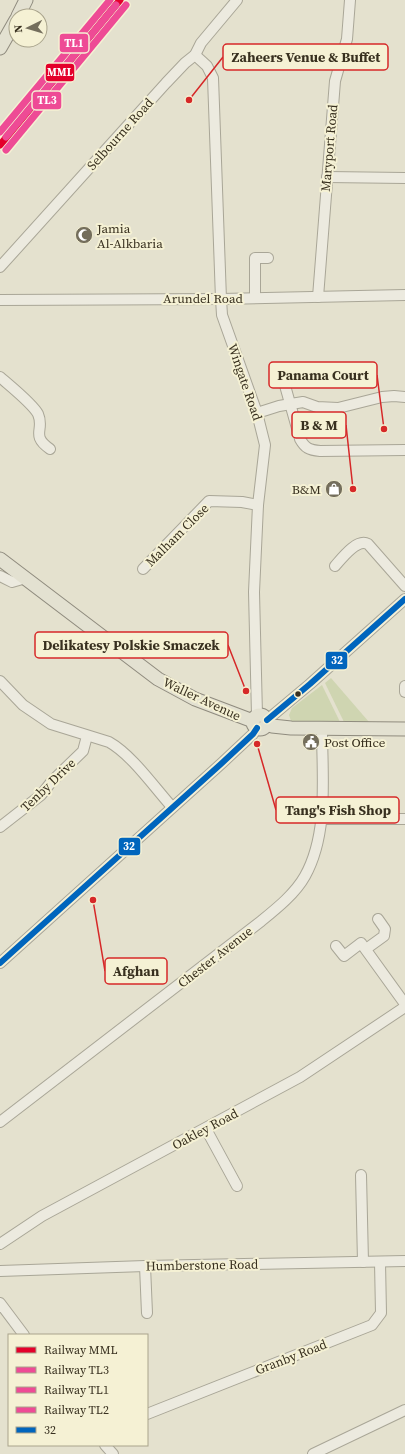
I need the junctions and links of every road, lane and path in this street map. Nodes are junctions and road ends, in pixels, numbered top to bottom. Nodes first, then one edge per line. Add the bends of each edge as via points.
1 (237, 0) edge
2 (350, 0) edge
3 (8, 34) edge
4 (0, 48) edge
5 (195, 55) junction
6 (326, 177) junction
7 (405, 178) edge
8 (268, 258) dead end
9 (0, 267) edge
10 (405, 295) edge
11 (318, 297) junction
12 (256, 298) junction
13 (221, 299) junction
14 (0, 300) edge
15 (0, 377) edge
16 (284, 382) dead end
17 (405, 397) edge
18 (291, 405) junction
19 (257, 413) junction
20 (50, 449) dead end
21 (405, 450) edge
22 (258, 505) junction
23 (0, 559) edge
24 (335, 566) dead end
25 (143, 569) dead end
26 (0, 576) edge
27 (26, 578) junction
28 (405, 586) edge
29 (405, 599) edge
30 (0, 681) edge
31 (405, 686) edge
32 (405, 692) edge
33 (285, 705) junction
34 (260, 722) junction
35 (291, 728) junction
36 (322, 728) junction
37 (405, 729) edge
38 (87, 736) junction
39 (172, 807) junction
40 (322, 819) junction
41 (405, 819) edge
42 (0, 827) edge
43 (378, 919) dead end
44 (336, 946) dead end
45 (366, 950) junction
46 (0, 963) edge
47 (405, 1004) edge
48 (405, 1007) edge
49 (0, 1122) edge
50 (206, 1129) junction
51 (361, 1175) dead end
52 (237, 1186) dead end
53 (0, 1244) edge
54 (405, 1261) edge
55 (363, 1262) junction
56 (380, 1262) junction
57 (145, 1266) junction
58 (0, 1271) edge
59 (0, 1303) edge
60 (147, 1314) dead end
61 (23, 1334) edge
62 (405, 1410) edge
63 (148, 1414) edge
64 (106, 1446) edge
65 (113, 1454) edge
66 (313, 1454) edge

1 - 5 street, Selbourne Road
2 - 6 street, Maryport Road via 347,39 335,81
3 - 4 main road
5 - 9 street, Selbourne Road via 166,83
5 - 13 street, Wingate Road via 207,66 213,78
6 - 7 street
6 - 11 street, Maryport Road
8 - 12 street via 255,258
10 - 11 street, Arundel Road
11 - 12 street, Arundel Road
12 - 13 street, Arundel Road
13 - 14 street, Arundel Road
13 - 19 street, Wingate Road via 222,315
15 - 20 street via 38,414 41,443
16 - 18 street
17 - 18 street via 382,397 338,408 317,407 303,402
18 - 19 street
18 - 21 street via 300,439 307,449
19 - 22 street, Wingate Road via 265,444
22 - 25 street, Malham Close via 209,501
22 - 34 street, Wingate Road via 254,592
23 - 27 main road, Waller Avenue
24 - 28 street via 360,542 364,542
26 - 27 street via 12,582
27 - 34 main road, Waller Avenue via 158,679 195,698
29 - 33 street
30 - 38 street via 23,705 50,724
31 - 32 street
33 - 34 street
33 - 35 street via 279,718
34 - 35 main road, Waller Avenue
34 - 39 street via 253,734
35 - 36 main road, Waller Avenue
36 - 37 main road, Waller Avenue
36 - 40 street, Chester Avenue
38 - 39 street via 109,742 121,750
38 - 42 street, Tenby Drive via 84,751 41,795
39 - 46 street
40 - 41 street
40 - 49 street, Chester Avenue via 316,847 304,877 275,910
43 - 45 street via 385,929 384,936
44 - 45 street via 344,956 361,944
45 - 47 street
48 - 50 street, Oakley Road via 300,1077
50 - 52 street
50 - 53 street, Oakley Road via 42,1216
51 - 55 street
54 - 56 street, Humberstone Road
55 - 56 street, Humberstone Road
55 - 57 street, Humberstone Road
56 - 63 street, Granby Road via 381,1313 372,1325
57 - 58 street, Humberstone Road
57 - 60 street
59 - 61 street
62 - 66 street
64 - 65 street

